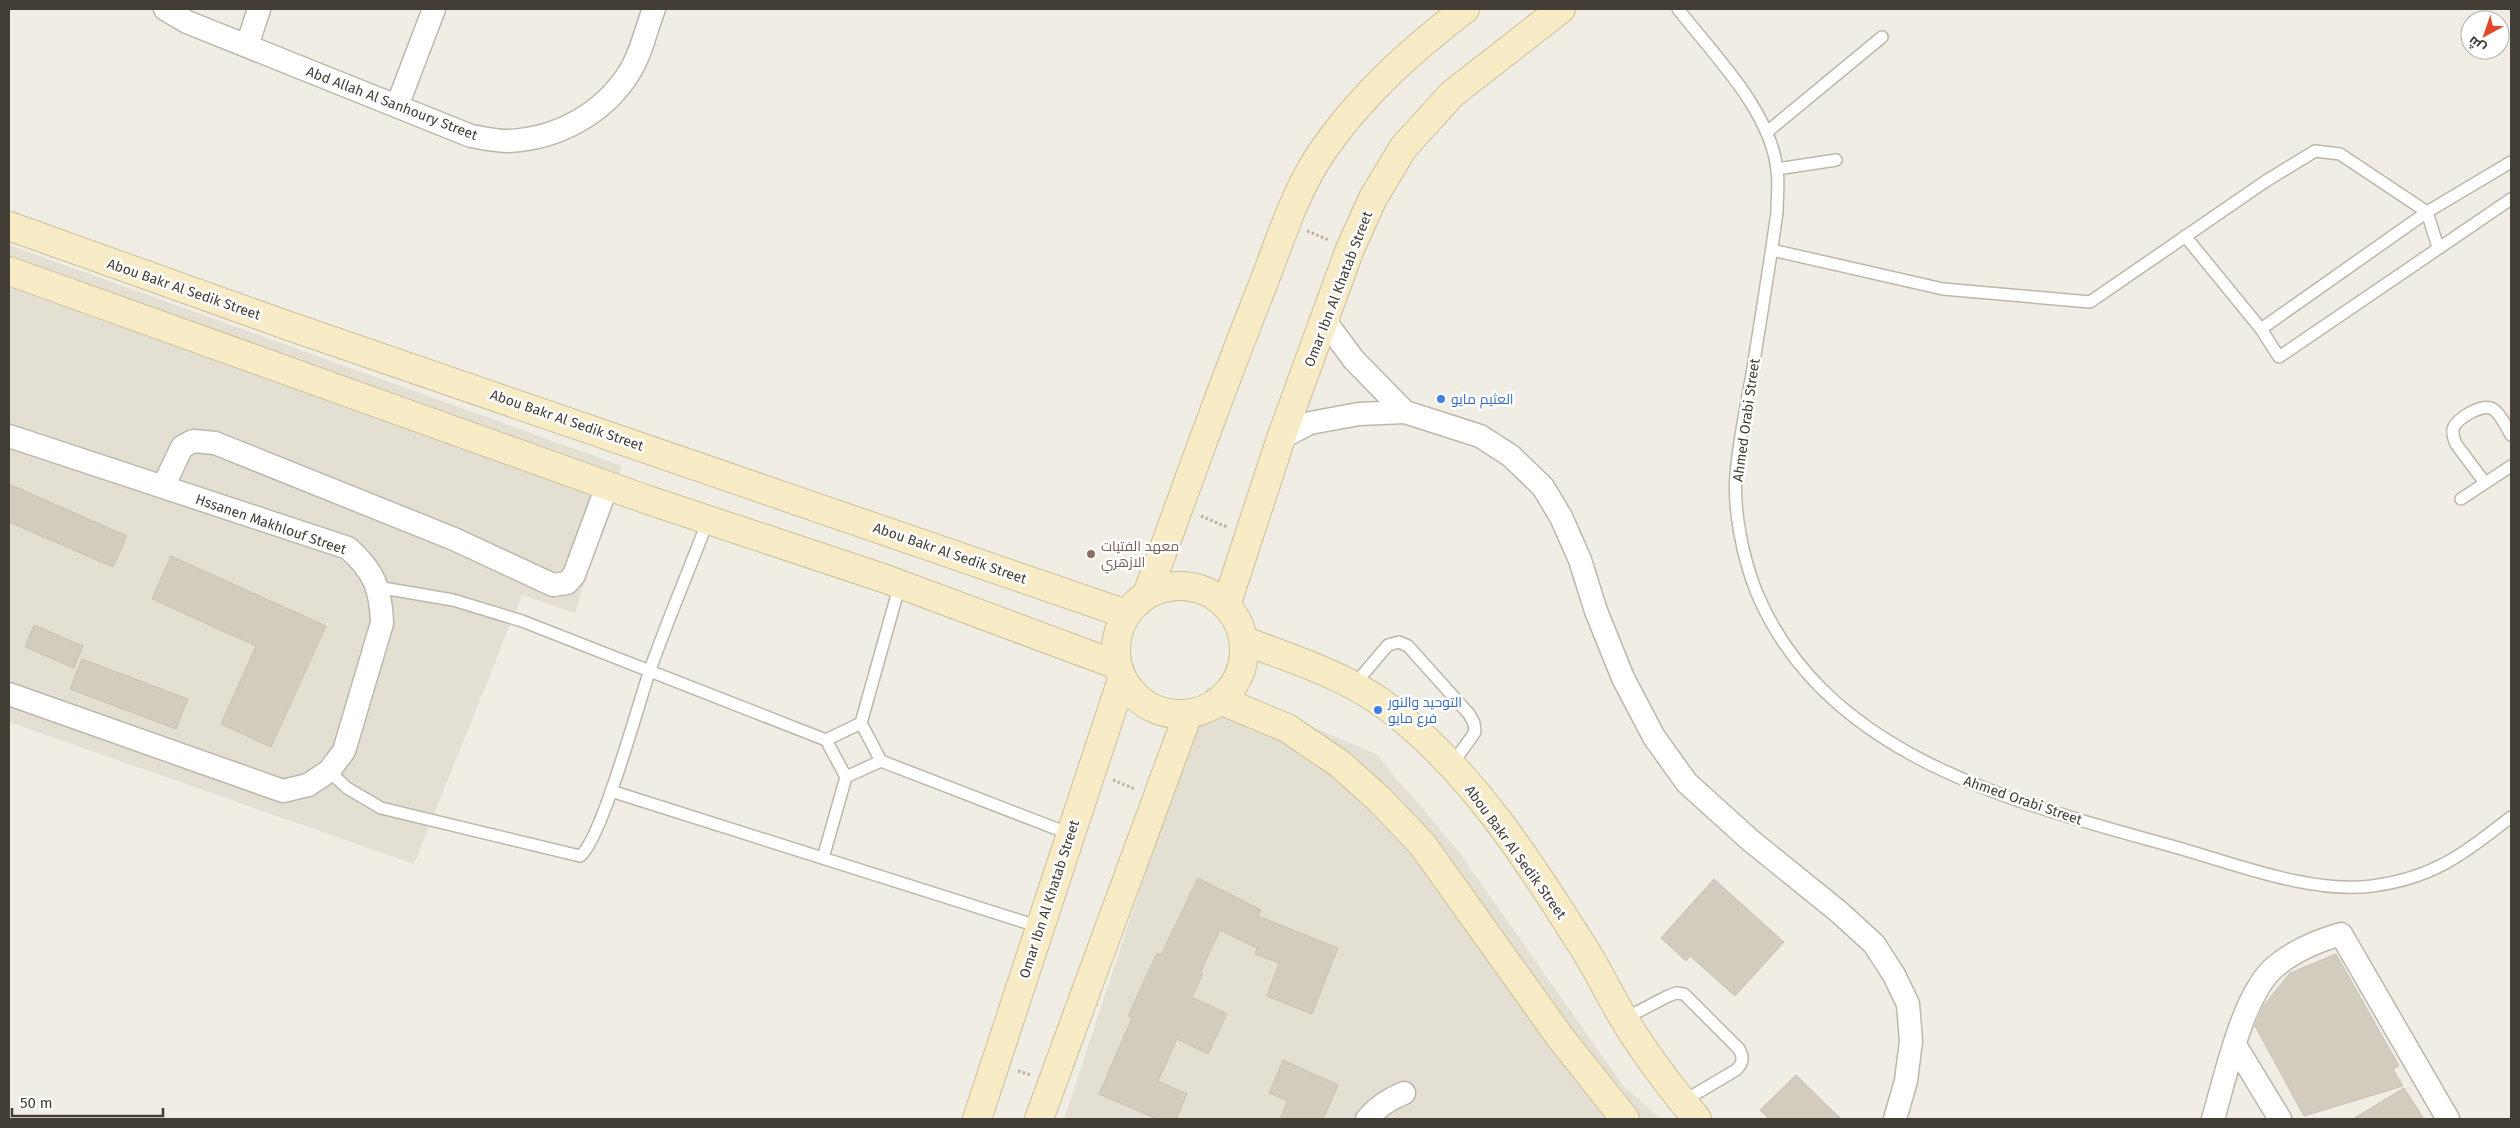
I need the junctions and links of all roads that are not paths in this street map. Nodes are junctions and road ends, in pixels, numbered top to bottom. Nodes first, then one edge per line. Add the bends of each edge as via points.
1 (165, 9) edge
2 (259, 9) edge
3 (434, 9) edge
4 (654, 9) edge
5 (1464, 9) edge
6 (1561, 9) edge
7 (1678, 9) edge
8 (1882, 37) dead end
9 (247, 46) junction
10 (397, 106) junction
11 (1767, 132) junction
12 (1836, 160) dead end
13 (2511, 162) edge
14 (1777, 169) junction
15 (2511, 198) edge
16 (2427, 212) junction
17 (9, 226) edge
18 (2185, 236) junction
19 (2438, 247) junction
20 (1772, 250) junction
21 (9, 271) edge
22 (1325, 321) junction
23 (2261, 329) junction
24 (1405, 412) junction
25 (2511, 435) edge
26 (9, 436) edge
27 (1281, 438) junction
28 (2511, 466) edge
29 (2485, 483) junction
30 (607, 486) junction
31 (163, 487) junction
32 (2461, 499) dead end
33 (708, 520) junction
34 (900, 584) junction
35 (377, 587) junction
36 (1147, 594) junction
37 (1226, 606) junction
38 (1126, 614) junction
39 (1245, 641) junction
40 (650, 671) junction
41 (1120, 672) junction
42 (1353, 686) junction
43 (9, 694) edge
44 (1220, 700) junction
45 (1188, 714) junction
46 (861, 723) junction
47 (826, 740) junction
48 (881, 761) junction
49 (1451, 766) junction
50 (329, 771) junction
51 (846, 777) junction
52 (611, 791) junction
53 (2511, 817) edge
54 (1070, 834) junction
55 (822, 858) junction
56 (1040, 927) junction
57 (1624, 1019) junction
58 (2235, 1045) junction
59 (1404, 1093) dead end
60 (1690, 1110) edge
61 (977, 1119) edge
62 (1039, 1119) edge
63 (1367, 1119) edge
64 (1626, 1119) edge
65 (1895, 1119) edge
66 (2213, 1119) edge
67 (2280, 1119) edge
68 (2448, 1119) edge

1 - 9 street, Abd Allah Al Sanhoury Street via 187,22
2 - 9 street
3 - 10 street
4 - 10 street, Abd Allah Al Sanhoury Street via 630,72 608,101 578,123 544,136 507,141 470,136
5 - 36 street via 1415,47 1348,118 1323,151 1297,199
6 - 22 street, Omar Ibn Al Khatab Street via 1452,94 1404,148 1373,198 1350,249
7 - 11 lane, Ahmed Orabi Street via 1750,101
8 - 11 lane
9 - 10 street, Abd Allah Al Sanhoury Street
11 - 14 lane, Ahmed Orabi Street
12 - 14 lane
13 - 16 lane
14 - 20 lane, Ahmed Orabi Street via 1777,212
15 - 19 lane
16 - 18 lane via 2340,154 2315,151 2266,180
16 - 19 lane
16 - 23 lane
17 - 38 street, Abou Bakr Al Sedik Street
18 - 20 lane via 2090,302 1943,288
18 - 23 lane
19 - 23 lane via 2279,357
20 - 53 lane, Ahmed Orabi Street via 1735,476 1740,534 1756,590 1783,644 1823,691 1870,730 1977,786 2038,808 2294,881 2368,887 2405,880 2441,868
21 - 30 street
22 - 24 street via 1354,360
22 - 27 street, Omar Ibn Al Khatab Street
24 - 27 street via 1360,414 1310,423
24 - 65 street via 1480,436 1511,456 1543,487 1562,516 1623,678 1654,737 1687,783 1713,809 1874,944 1908,1004 1911,1041 1906,1081
25 - 29 lane via 2499,415 2486,407 2458,422 2453,429 2456,444
26 - 31 street, Hssanen Makhlouf Street
27 - 37 street, Omar Ibn Al Khatab Street
28 - 29 lane
29 - 32 lane
30 - 31 street via 574,575 567,583 553,586 454,540 215,443 193,441 182,447
30 - 33 street
31 - 35 street, Hssanen Makhlouf Street via 348,548 363,561
33 - 34 street
33 - 40 lane
34 - 41 street
34 - 46 lane
35 - 40 lane via 481,608
35 - 50 street, Hssanen Makhlouf Street via 382,601 382,623 344,751
36 - 37 street via 1177,586 1197,588
36 - 38 street
37 - 39 street
38 - 41 street via 1118,630 1115,647
39 - 42 street, Abou Bakr Al Sedik Street via 1314,667
39 - 44 street via 1242,668 1233,686
40 - 47 lane
40 - 52 lane
41 - 45 street via 1135,697 1154,709
41 - 54 street, Omar Ibn Al Khatab Street
42 - 49 street, Abou Bakr Al Sedik Street via 1384,705
42 - 49 lane via 1388,645 1399,642 1408,646 1474,723 1475,732
43 - 50 street, Hssanen Makhlouf Street via 283,791 308,785
44 - 45 street via 1199,712
44 - 64 street via 1287,728 1340,764 1379,799 1422,844 1560,1037
45 - 62 street
46 - 47 lane
46 - 48 lane
47 - 51 lane
48 - 51 lane
48 - 54 lane
49 - 57 street, Abou Bakr Al Sedik Street via 1546,889
50 - 52 lane via 347,788 381,808 573,856 580,856 588,847
51 - 55 lane
52 - 55 lane
54 - 56 street, Omar Ibn Al Khatab Street
55 - 56 lane
56 - 61 street, Omar Ibn Al Khatab Street
57 - 60 street, Abou Bakr Al Sedik Street
57 - 60 lane via 1668,996 1684,994 1739,1049 1743,1056 1742,1064
58 - 66 street
58 - 67 street
58 - 68 street via 2252,997 2275,966 2313,943 2341,934
59 - 63 street via 1388,1099

